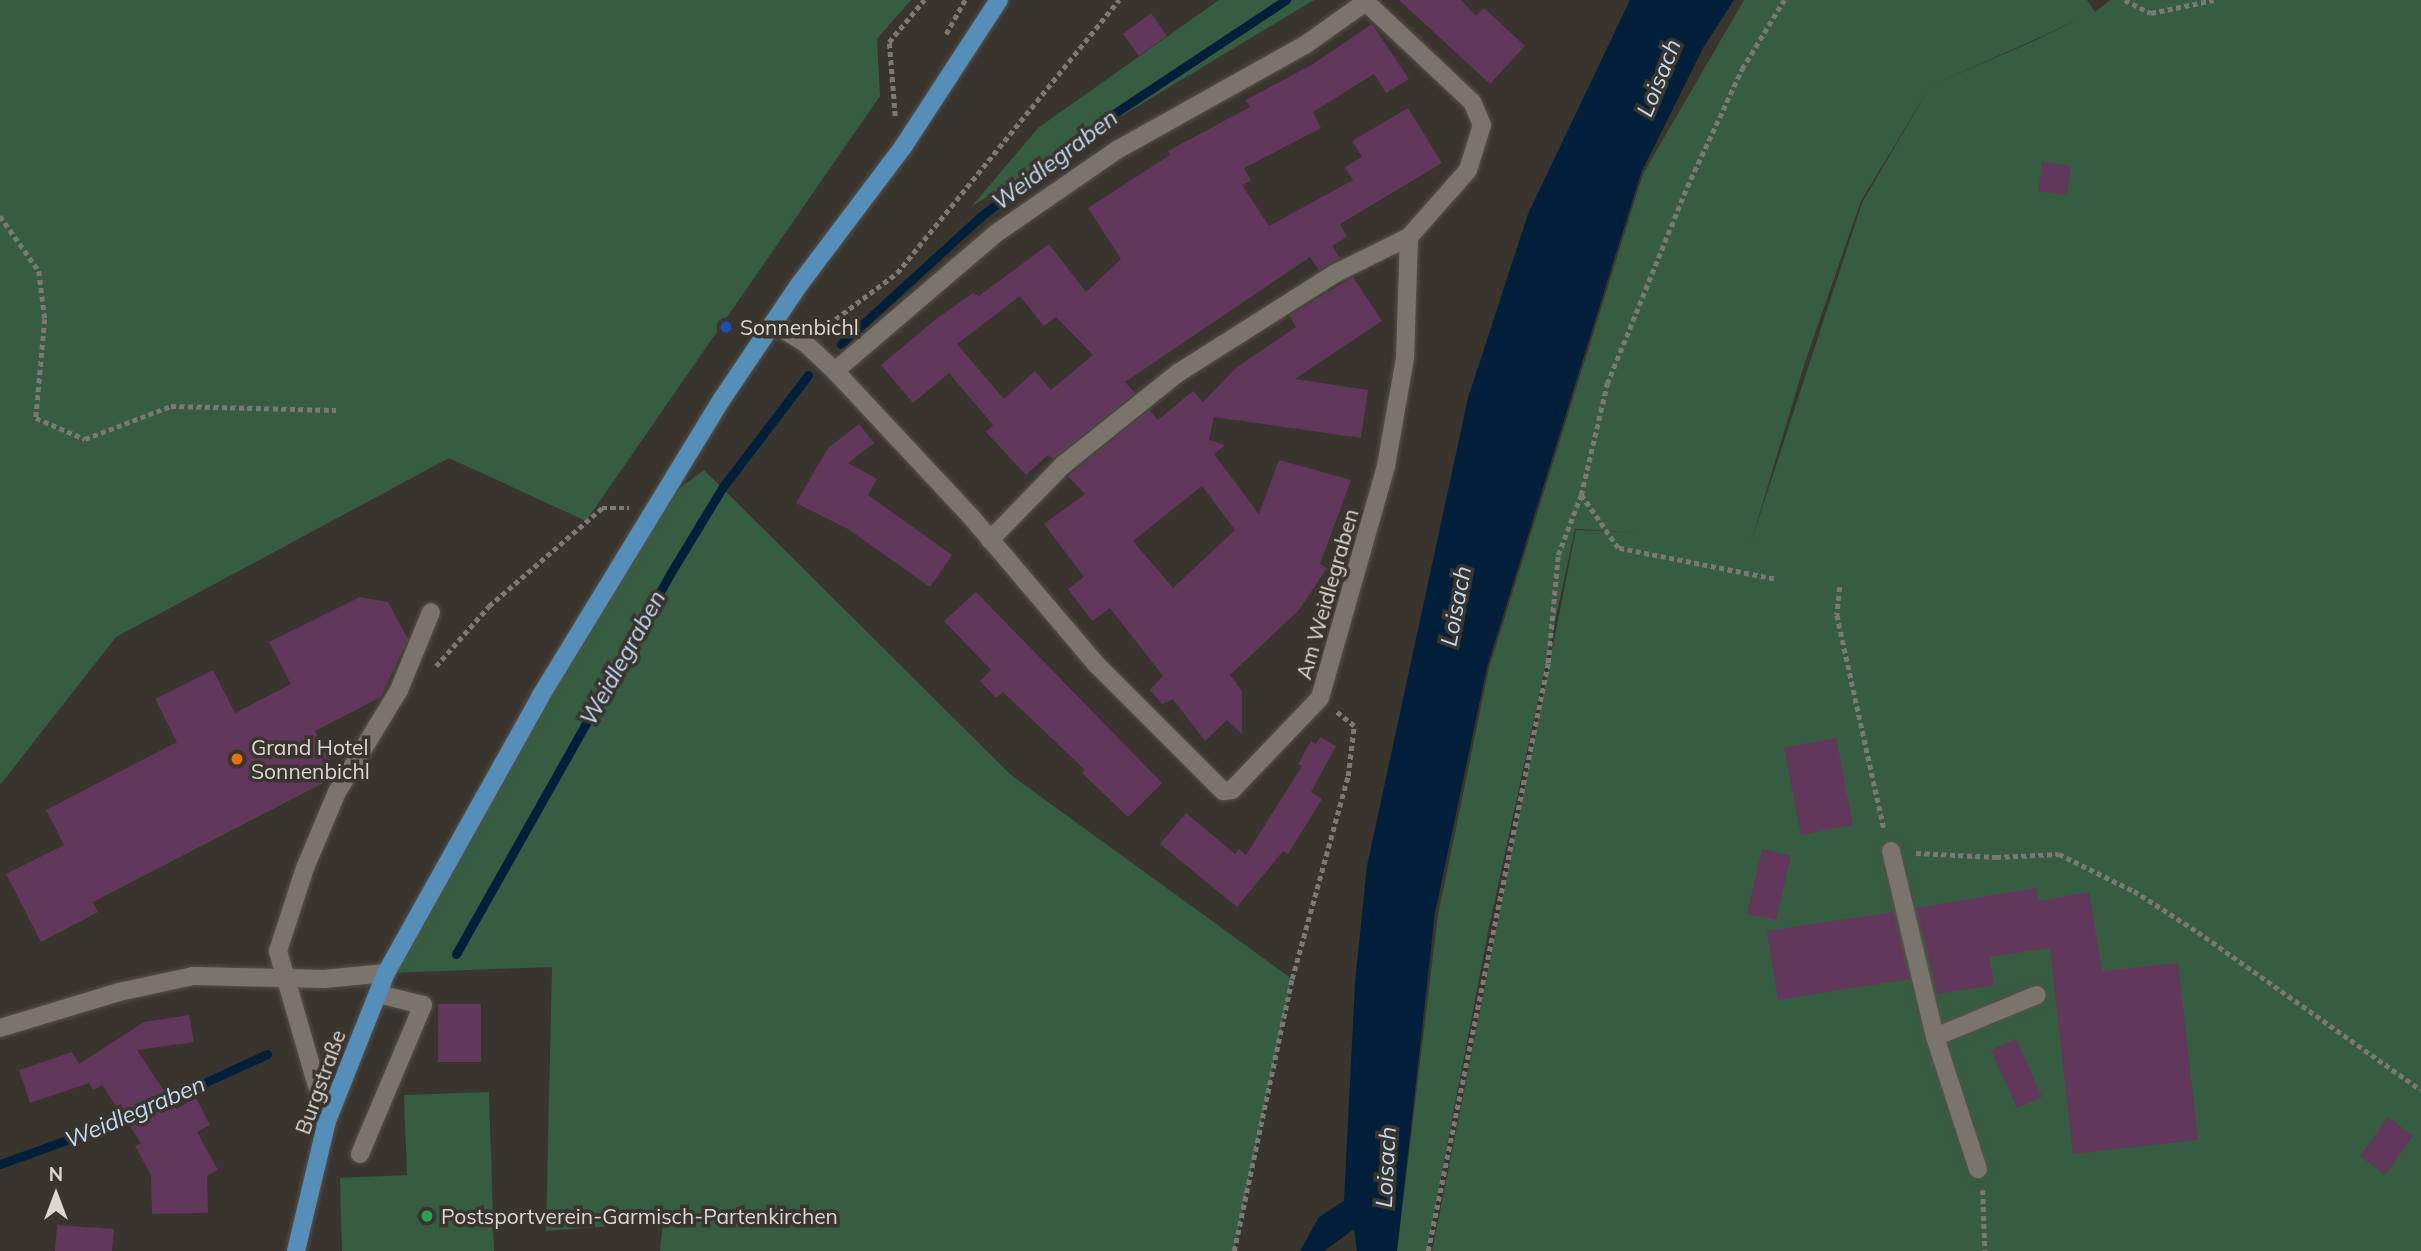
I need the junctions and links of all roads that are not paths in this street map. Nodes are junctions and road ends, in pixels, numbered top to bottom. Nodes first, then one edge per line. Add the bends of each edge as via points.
1 (999, 0) edge
2 (1367, 1) edge
3 (1409, 237) junction
4 (773, 323) junction
5 (835, 371) junction
6 (990, 540) junction
7 (431, 612) dead end
8 (1891, 851) road end
9 (387, 973) junction
10 (283, 977) junction
11 (378, 994) junction
12 (2037, 995) dead end
13 (0, 1028) edge
14 (1935, 1037) junction
15 (327, 1121) junction
16 (360, 1154) dead end
17 (1978, 1169) road end
18 (296, 1251) edge

1 - 4 main road, Burgstraße via 903,147
2 - 3 street via 1472,102 1482,125 1468,170
2 - 5 street via 1259,72 1117,150 998,232
3 - 6 street via 1334,274 1178,373 1063,466
3 - 6 street, Am Weidlegraben via 1405,358 1386,466 1320,698 1233,790 1223,791 1097,665
4 - 5 street, Am Weidlegraben via 805,343
4 - 9 main road, Burgstraße via 540,697
5 - 6 street, Am Weidlegraben
7 - 10 street via 399,690 337,792 305,868 278,951
8 - 14 street
9 - 10 street
9 - 11 main road, Burgstraße
10 - 13 street via 193,976 119,992
10 - 15 street
11 - 15 main road, Burgstraße
11 - 16 street via 424,1005
12 - 14 street
14 - 17 street
15 - 18 main road, Burgstraße

